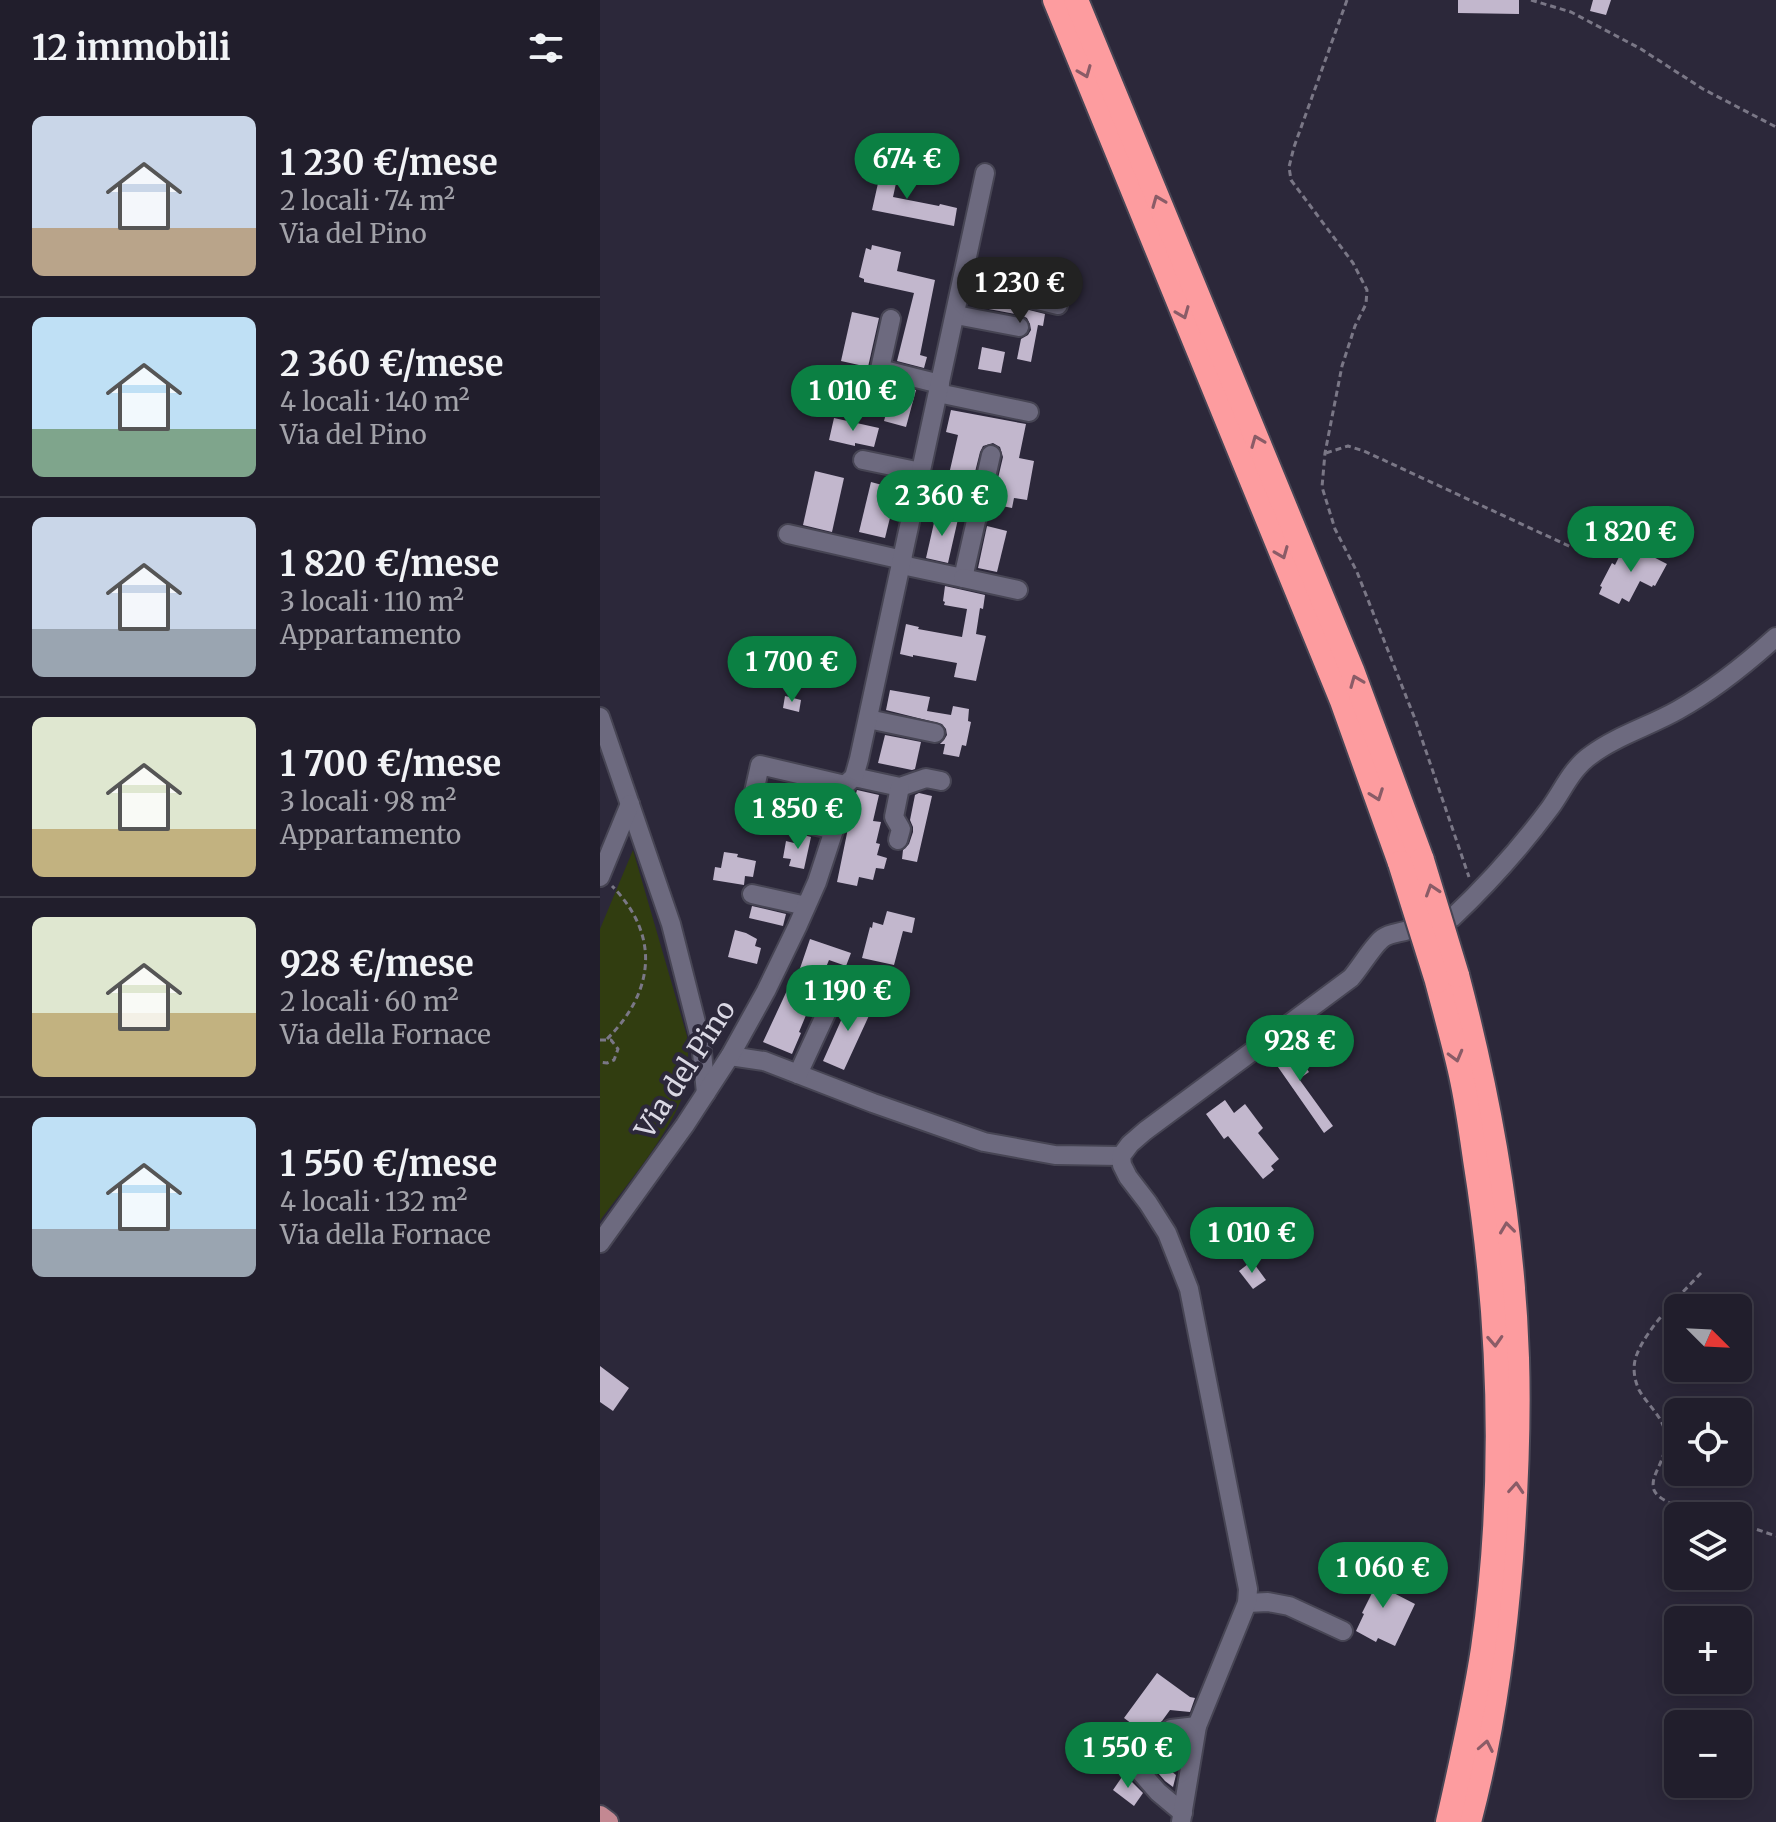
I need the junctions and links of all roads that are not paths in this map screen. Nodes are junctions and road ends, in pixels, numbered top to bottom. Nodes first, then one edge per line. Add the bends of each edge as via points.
1 (1045, 0) edge
2 (1055, 0) edge
3 (1076, 0) edge
4 (1069, 33) junction
5 (985, 173) dead end
6 (963, 282) junction
7 (1058, 305) dead end
8 (956, 315) junction
9 (891, 319) dead end
10 (1019, 327) dead end
11 (939, 388) junction
12 (1029, 412) dead end
13 (991, 455) dead end
14 (863, 460) dead end
15 (921, 472) junction
16 (788, 534) dead end
17 (902, 562) junction
18 (963, 578) junction
19 (1018, 590) dead end
20 (1776, 637) edge
21 (600, 717) edge
22 (868, 719) junction
23 (935, 733) dead end
24 (849, 781) junction
25 (941, 781) dead end
26 (900, 787) junction
27 (630, 804) junction
28 (834, 830) junction
29 (898, 840) dead end
30 (1411, 861) junction
31 (600, 876) edge
32 (752, 894) dead end
33 (806, 906) junction
34 (1452, 918) dead end
35 (1408, 930) dead end
36 (1447, 978) junction
37 (835, 994) dead end
38 (730, 1056) junction
39 (798, 1074) junction
40 (706, 1093) junction
41 (1121, 1156) junction
42 (600, 1243) edge
43 (1247, 1603) junction
44 (1343, 1631) dead end
45 (1197, 1726) junction
46 (600, 1816) edge
47 (1182, 1818) edge
48 (608, 1822) edge
49 (1448, 1822) edge
50 (1469, 1822) edge

1 - 4 street
2 - 4 highway
30 -> 3 highway via 1352,670
4 -> 30 highway
5 - 6 street, Via del Pino
6 - 7 street
6 - 8 street, Via del Pino
8 - 10 street
8 - 11 street, Via del Pino
9 - 11 street via 880,369
11 - 12 street
11 - 15 street, Via del Pino
13 - 18 street
14 - 15 street
15 - 17 street, Via del Pino
16 - 17 street
17 - 18 street
17 - 22 street, Via del Pino
18 - 19 street
20 - 34 street via 1708,692 1590,755
21 - 27 street
22 - 23 street
22 - 24 street, Via del Pino
24 - 26 street
24 - 28 street, Via del Pino
24 - 28 street via 760,765 750,810
25 - 26 street via 926,778
26 - 29 street via 894,817 901,829
27 - 31 street
27 - 40 street via 683,967 701,1042
28 - 33 street, Via del Pino
30 - 36 highway, bridge
32 - 33 street
33 - 38 street, Via del Pino
35 - 41 street via 1386,936 1351,978 1145,1131
36 -> 49 highway via 1491,1275 1497,1429 1483,1648
50 -> 36 highway via 1504,1644 1517,1473 1517,1356 1508,1235 1492,1126 1475,1042
37 - 39 street
38 - 39 street
38 - 40 street, Via del Pino
39 - 41 street via 984,1142 1055,1155
40 - 42 street, Via del Pino
41 - 43 street via 1128,1177 1167,1233 1189,1289
43 - 44 street via 1289,1606
43 - 45 street
45 - 47 street
45 - 47 street via 1171,1729 1151,1743 1137,1768
46 - 48 main road

